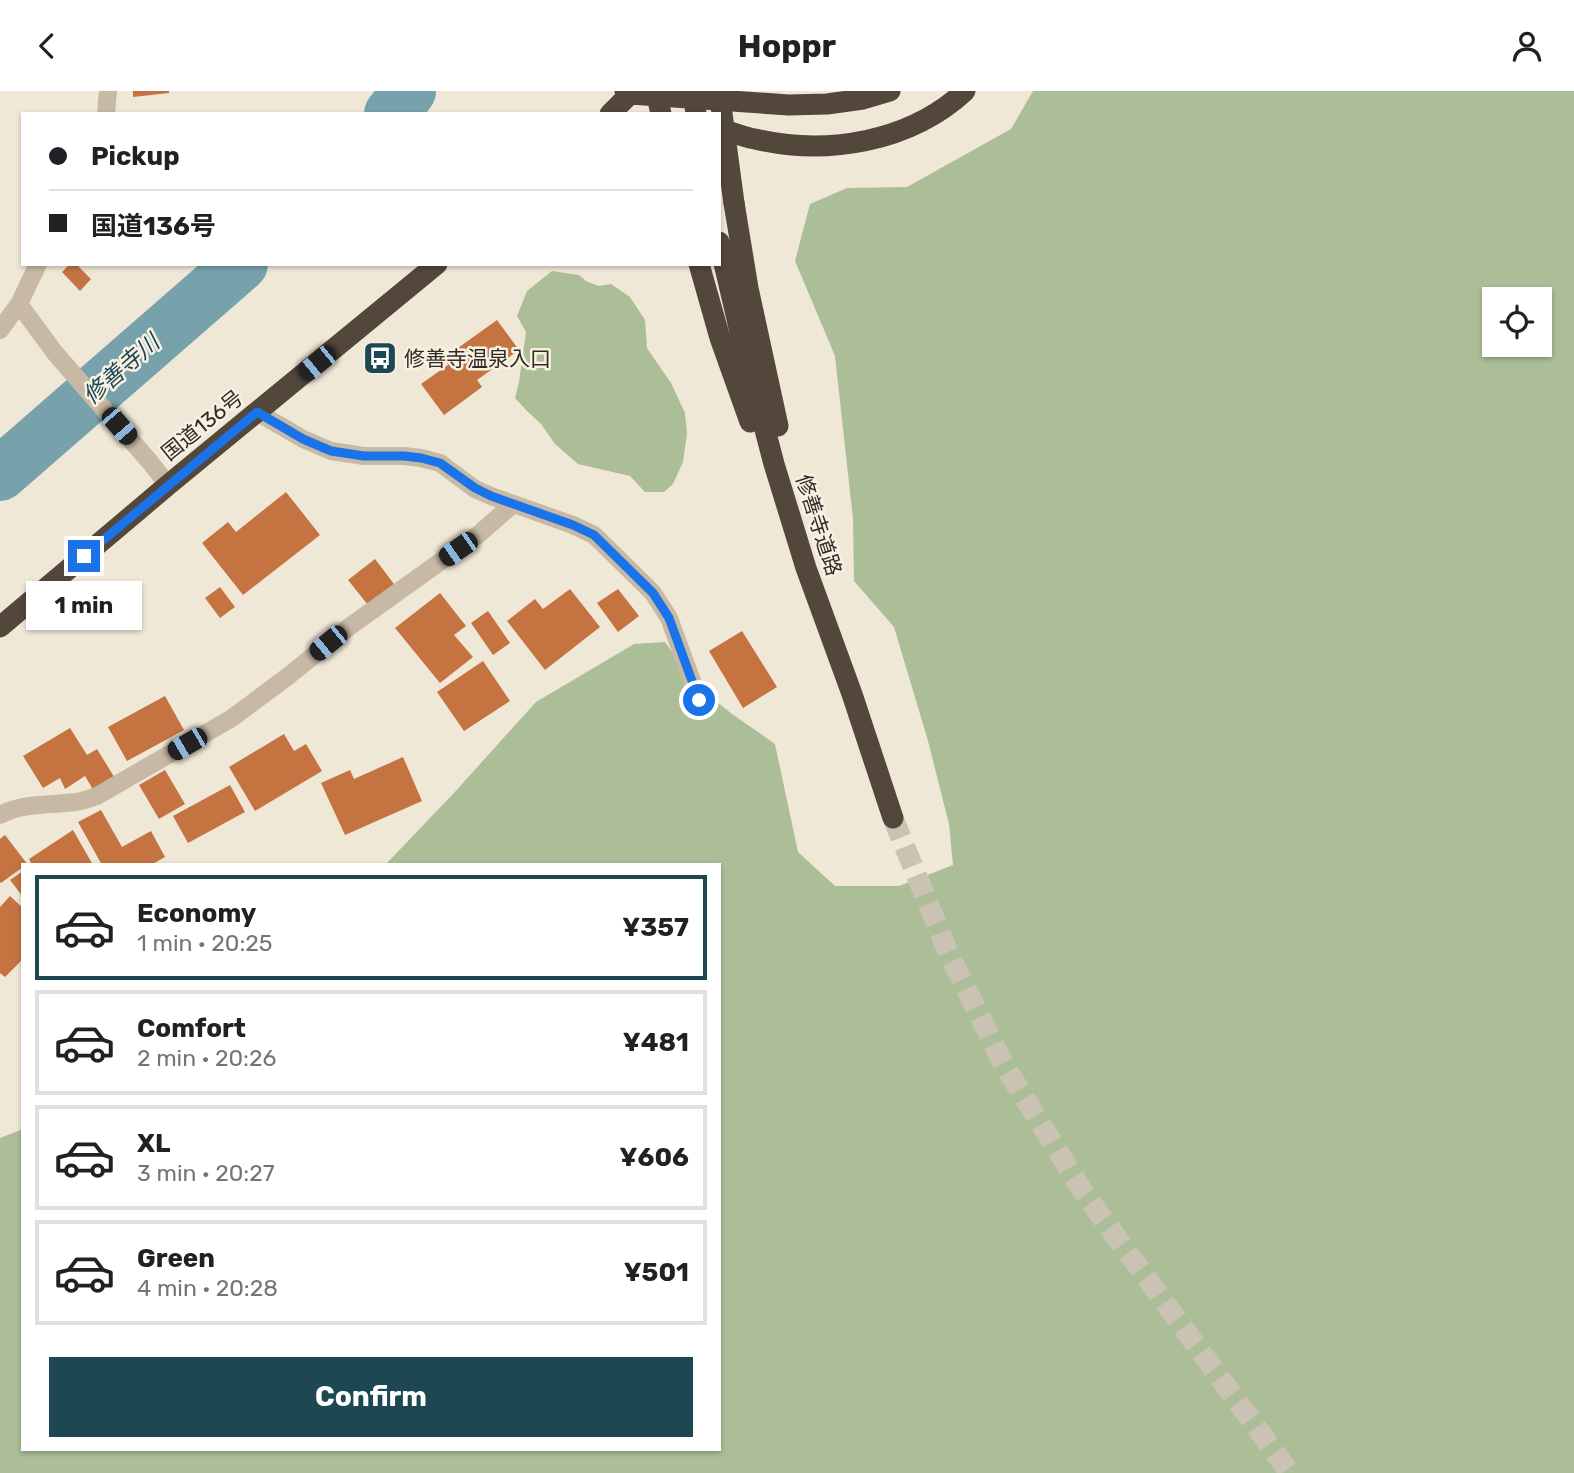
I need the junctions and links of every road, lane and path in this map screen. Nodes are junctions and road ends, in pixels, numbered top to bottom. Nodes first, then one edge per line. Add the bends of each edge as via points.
1 (107, 91) edge
2 (656, 91) edge
3 (693, 91) edge
4 (719, 91) edge
5 (787, 91) edge
6 (890, 91) edge
7 (965, 91) edge
8 (627, 92) edge
9 (863, 99) junction
10 (106, 112) edge
11 (612, 112) edge
12 (661, 112) edge
13 (676, 112) edge
14 (696, 112) edge
15 (721, 129) edge
16 (721, 251) edge
17 (37, 266) edge
18 (435, 266) edge
19 (700, 266) edge
20 (19, 304) junction
21 (0, 330) edge
22 (257, 412) junction
23 (168, 485) junction
24 (513, 504) junction
25 (806, 568) junction
26 (0, 627) edge
27 (852, 694) junction
28 (699, 700) dead end
29 (0, 815) edge
30 (893, 818) tunnel mouth

1 - 10 street
2 - 12 highway, bridge
3 - 14 highway, bridge
4 - 27 highway, bridge via 748,288 781,436
5 - 9 highway
6 - 9 highway
7 - 15 highway via 904,129 846,144 786,144
8 - 9 highway via 789,105
8 - 11 highway
8 - 13 highway
16 - 25 highway, 修善寺道路 via 774,464
17 - 20 street
18 - 22 highway, 国道136号
19 - 25 highway via 759,450
20 - 21 street
20 - 23 street
22 - 23 highway, 国道136号
22 - 24 street via 331,451 440,463 475,488
23 - 26 highway, 国道136号
24 - 28 street via 594,535 653,593 669,618
24 - 29 street via 232,718 97,796
25 - 27 highway, 修善寺道路
27 - 30 highway, 修善寺道路

